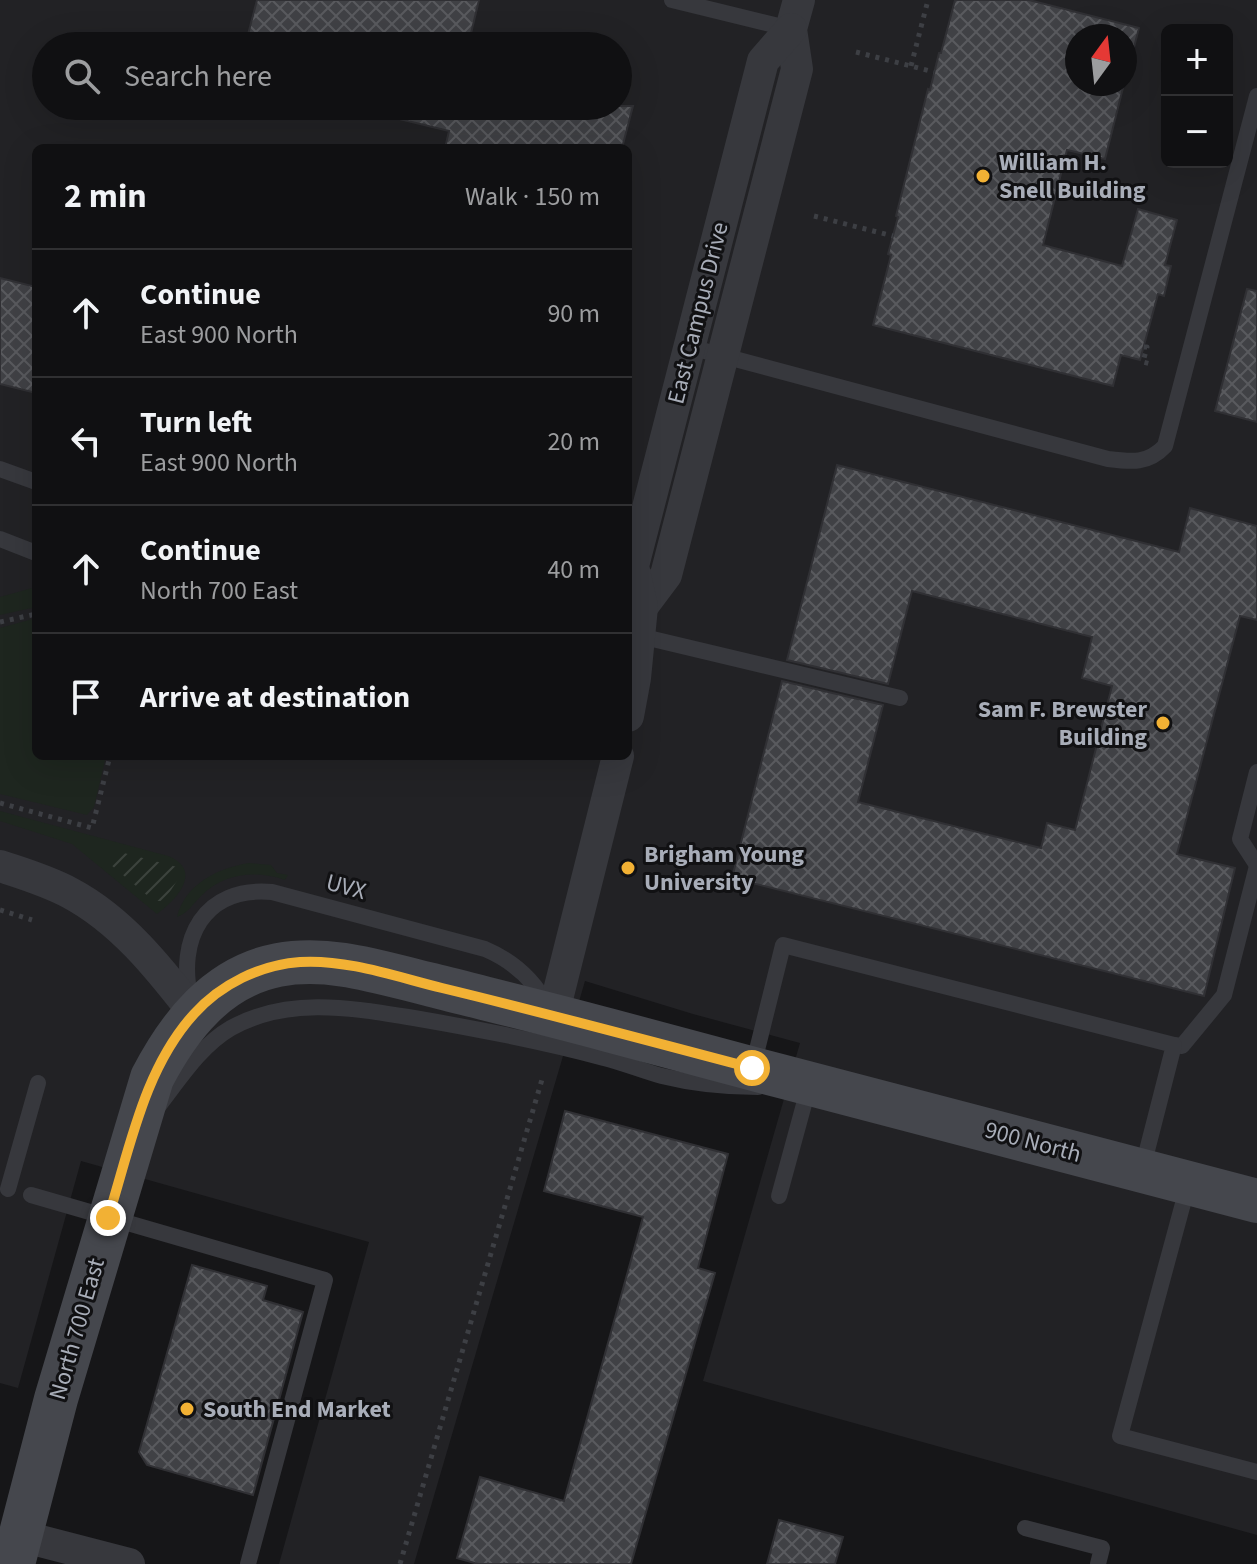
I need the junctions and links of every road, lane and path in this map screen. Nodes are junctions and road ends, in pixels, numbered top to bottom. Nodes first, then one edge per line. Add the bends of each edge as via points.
1 (672, 0) edge
2 (928, 0) edge
3 (795, 15) edge
4 (856, 52) dead end
5 (911, 66) junction
6 (934, 72) dead end
7 (1257, 96) edge
8 (814, 216) dead end
9 (893, 236) dead end
10 (690, 347) junction
11 (1144, 347) dead end
12 (722, 356) junction
13 (1151, 364) dead end
14 (0, 469) edge
15 (32, 481) edge
16 (0, 539) edge
17 (32, 551) edge
18 (32, 615) edge
19 (641, 621) junction
20 (0, 622) edge
21 (632, 677) edge
22 (900, 698) dead end
23 (109, 760) edge
24 (617, 760) edge
25 (1257, 772) edge
26 (0, 803) edge
27 (0, 866) edge
28 (1257, 866) edge
29 (0, 910) edge
30 (32, 920) dead end
31 (194, 1013) junction
32 (553, 1015) junction
33 (1174, 1045) junction
34 (752, 1068) junction
35 (543, 1076) dead end
36 (38, 1083) dead end
37 (810, 1083) junction
38 (127, 1157) junction
39 (1142, 1171) junction
40 (1189, 1184) junction
41 (8, 1189) dead end
42 (31, 1195) dead end
43 (779, 1196) dead end
44 (1256, 1199) edge
45 (108, 1218) junction
46 (1257, 1472) edge
47 (1025, 1528) dead end
48 (17, 1550) edge
49 (123, 1563) edge
50 (248, 1564) edge
51 (400, 1564) edge
52 (1098, 1564) edge

1 - 3 lane
2 - 5 path
3 - 10 street, East Campus Drive via 763,61
3 - 12 street, East Campus Drive via 797,69
4 - 5 path
5 - 6 path
7 - 12 lane via 1165,446 1154,458 1133,463 1108,459
8 - 9 path
10 - 12 lane
10 - 19 street, East Campus Drive via 633,566
11 - 13 path via 1143,362
12 - 19 street, East Campus Drive via 666,575
14 - 15 lane
16 - 17 lane
18 - 20 path
19 - 21 street, East Campus Drive
19 - 22 lane
23 - 26 path via 92,828
24 - 32 street
25 - 28 lane via 1240,839
27 - 31 street via 46,881 93,907 149,959
28 - 33 lane via 1224,995 1182,1046
29 - 30 path
31 - 32 street, North 700 East via 251,973 313,962 350,966
31 - 32 lane, UVX via 189,953 202,917 228,896 257,891 500,955 527,976
31 - 38 street, North 700 East via 152,1078
32 - 34 street, 900 North
33 - 34 lane via 783,945
33 - 39 lane
34 - 37 street, 900 North
35 - 51 path
36 - 41 lane
37 - 38 lane via 774,1088 697,1084 491,1032 358,1009 300,1007 254,1018 215,1039 154,1112
37 - 39 street, 900 North
37 - 43 lane
38 - 45 street, North 700 East
39 - 40 street, 900 North
40 - 44 street, 900 North
40 - 46 lane via 1120,1436
42 - 45 lane
45 - 48 street, North 700 East
45 - 50 lane via 325,1280
47 - 52 lane via 1102,1548
48 - 49 street

